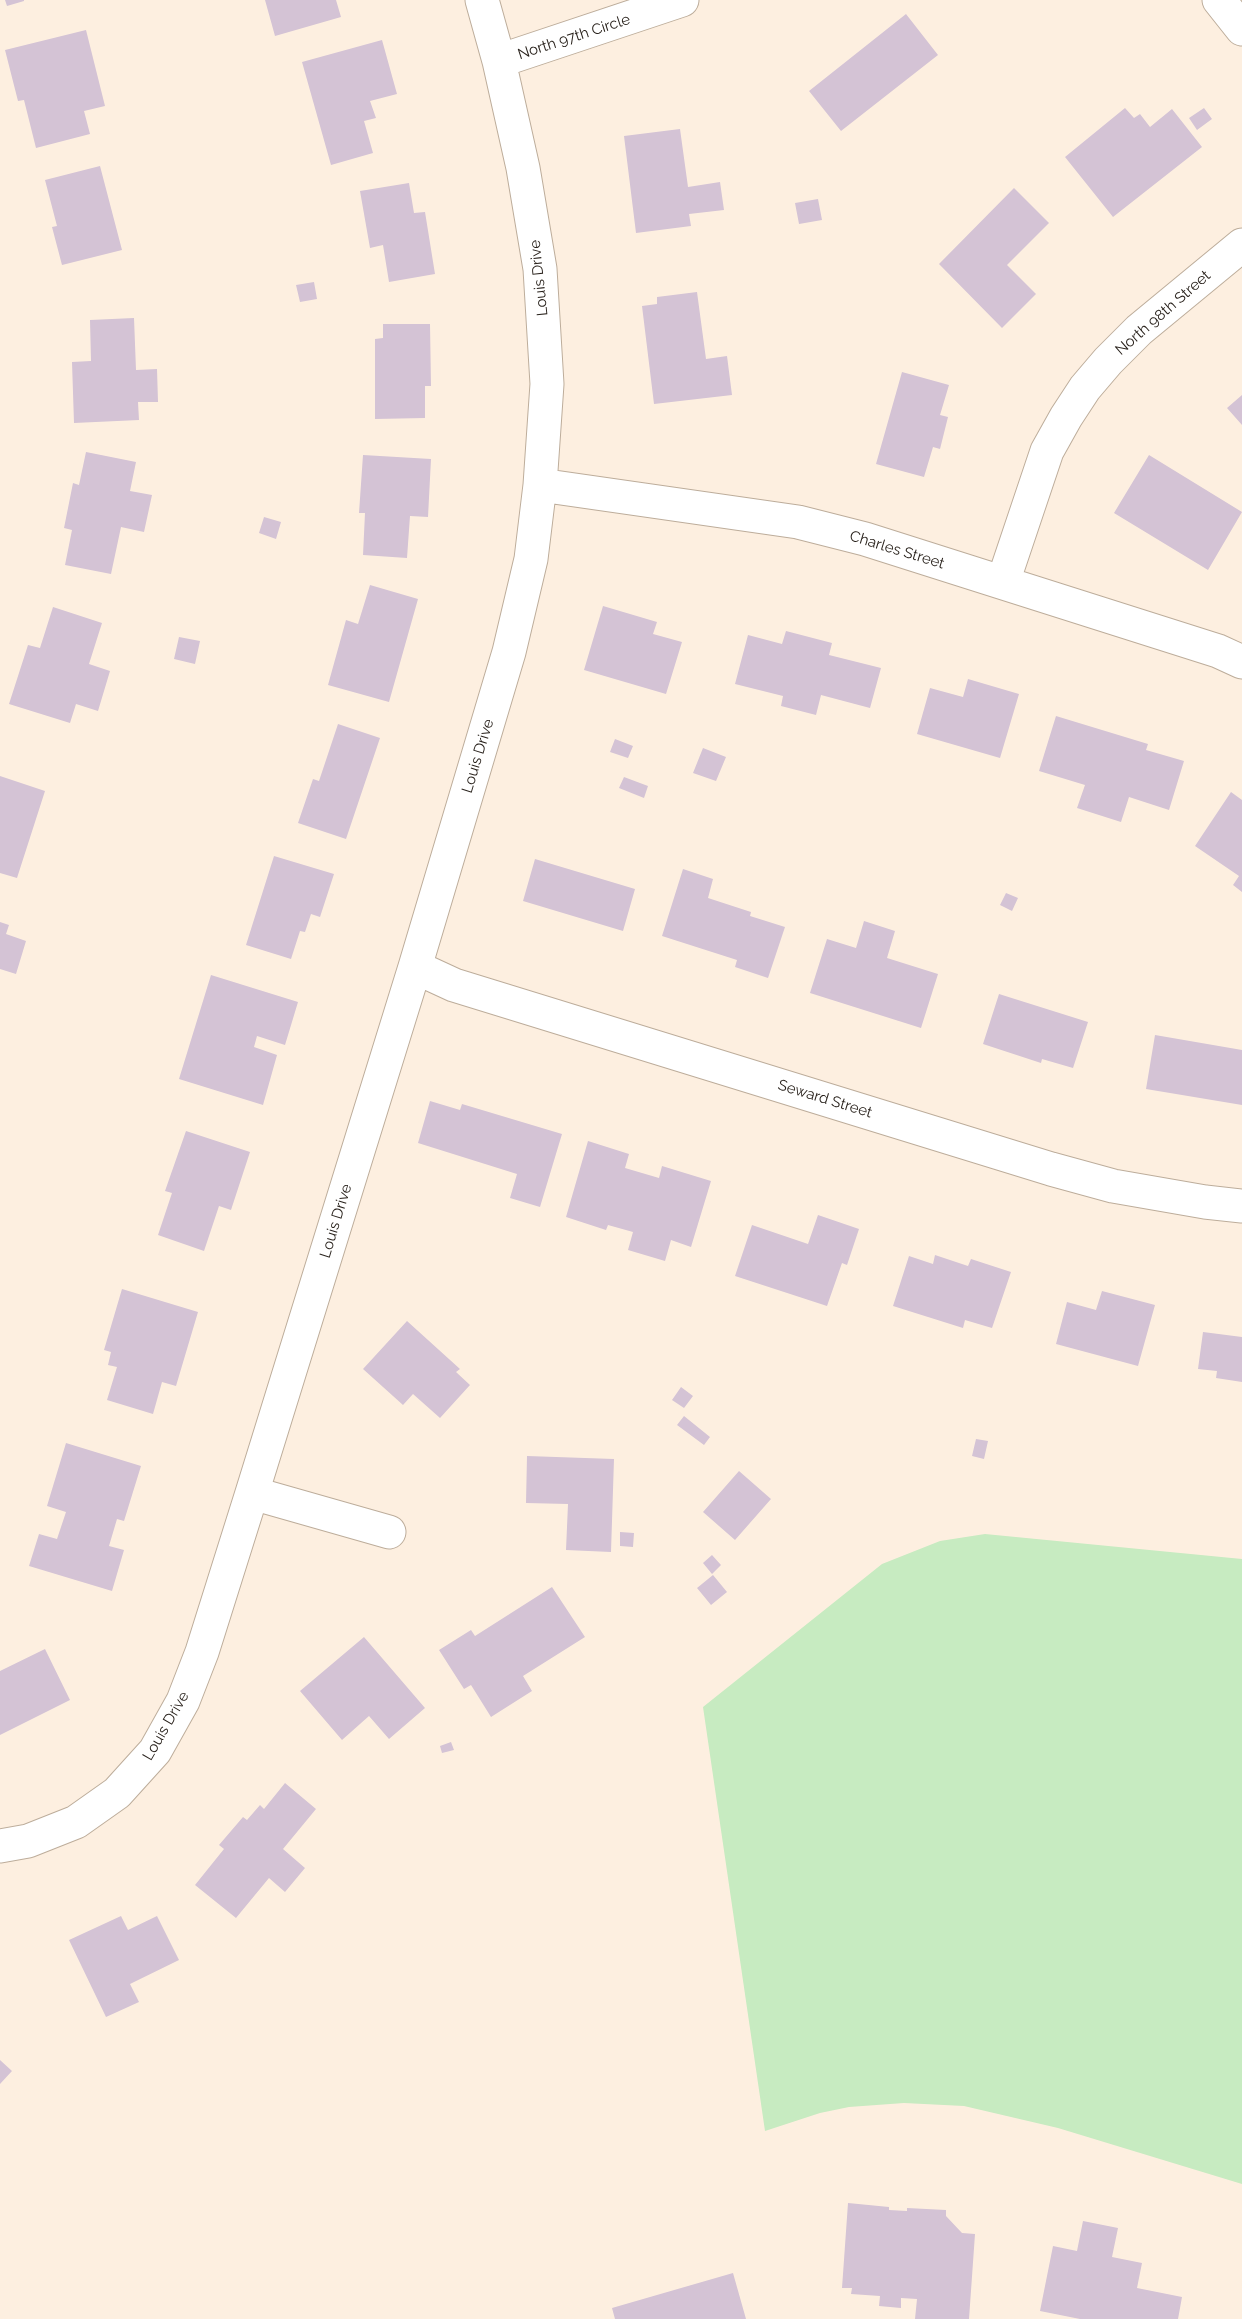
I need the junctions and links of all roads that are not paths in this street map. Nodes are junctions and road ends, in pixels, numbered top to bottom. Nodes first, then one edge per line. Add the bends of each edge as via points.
1 (482, 0) edge
2 (682, 0) edge
3 (1219, 0) edge
4 (1242, 29) edge
5 (500, 61) junction
6 (1242, 245) edge
7 (540, 485) junction
8 (1003, 582) junction
9 (1242, 662) edge
10 (415, 967) junction
11 (1242, 1206) edge
12 (252, 1493) junction
13 (388, 1532) dead end
14 (0, 1846) edge

1 - 5 street, Louis Drive
2 - 5 street, North 97th Circle
3 - 4 street
5 - 7 street, Louis Drive via 540,269 547,384
6 - 8 street, North 98th Street via 1139,330 1085,388 1047,451
7 - 8 street, Charles Street via 798,522
7 - 10 street, Louis Drive via 531,559 509,652
8 - 9 street, Charles Street
10 - 11 street, Seward Street via 454,985 1051,1169 1113,1186
10 - 12 street, Louis Drive
12 - 13 street
12 - 14 street, Louis Drive via 202,1652 183,1701 155,1751 117,1793 76,1822 28,1841

